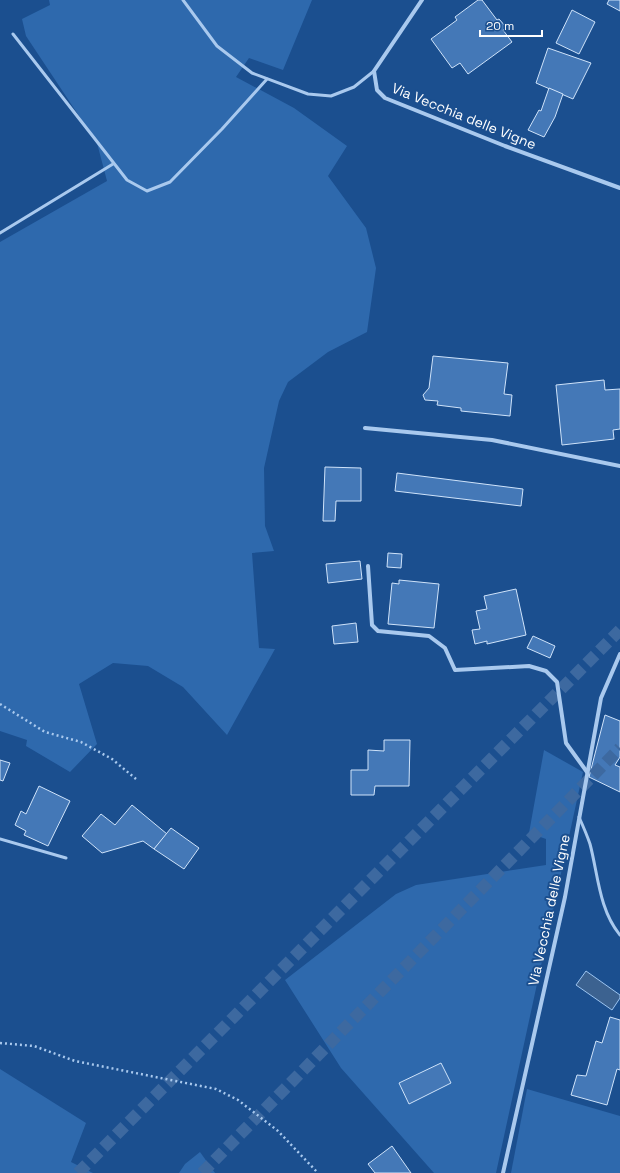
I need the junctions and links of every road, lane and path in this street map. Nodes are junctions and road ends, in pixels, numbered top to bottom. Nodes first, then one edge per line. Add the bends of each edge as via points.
1 (183, 0) edge
2 (422, 0) edge
3 (13, 34) dead end
4 (374, 70) junction
5 (267, 78) junction
6 (113, 164) junction
7 (620, 188) edge
8 (0, 233) edge
9 (365, 428) dead end
10 (620, 466) edge
11 (368, 566) dead end
12 (620, 654) edge
13 (0, 704) edge
14 (587, 772) junction
15 (136, 779) dead end
16 (579, 817) junction
17 (0, 839) edge
18 (66, 858) dead end
19 (620, 935) edge
20 (0, 1043) edge
21 (318, 1173) edge
22 (503, 1173) edge

1 - 5 lane via 217,46 252,72
2 - 4 street
3 - 6 lane
4 - 5 lane via 354,86 331,96 308,94
4 - 7 street, Via Vecchia delle Vigne via 377,90 396,104
5 - 6 lane via 170,182 147,191 126,180
6 - 8 lane
9 - 10 street via 492,440
11 - 14 street via 372,625 378,631 429,636 445,648 455,670 530,666 546,671 557,682 566,743
12 - 14 street, Via Vecchia delle Vigne via 600,698
13 - 15 path via 45,732 81,742 112,759
14 - 16 street, Via Vecchia delle Vigne
16 - 19 lane via 589,842 602,900 611,924
16 - 22 street, Via Vecchia delle Vigne via 565,897
17 - 18 lane
20 - 21 path via 34,1046 75,1061 216,1089 238,1100 278,1131

